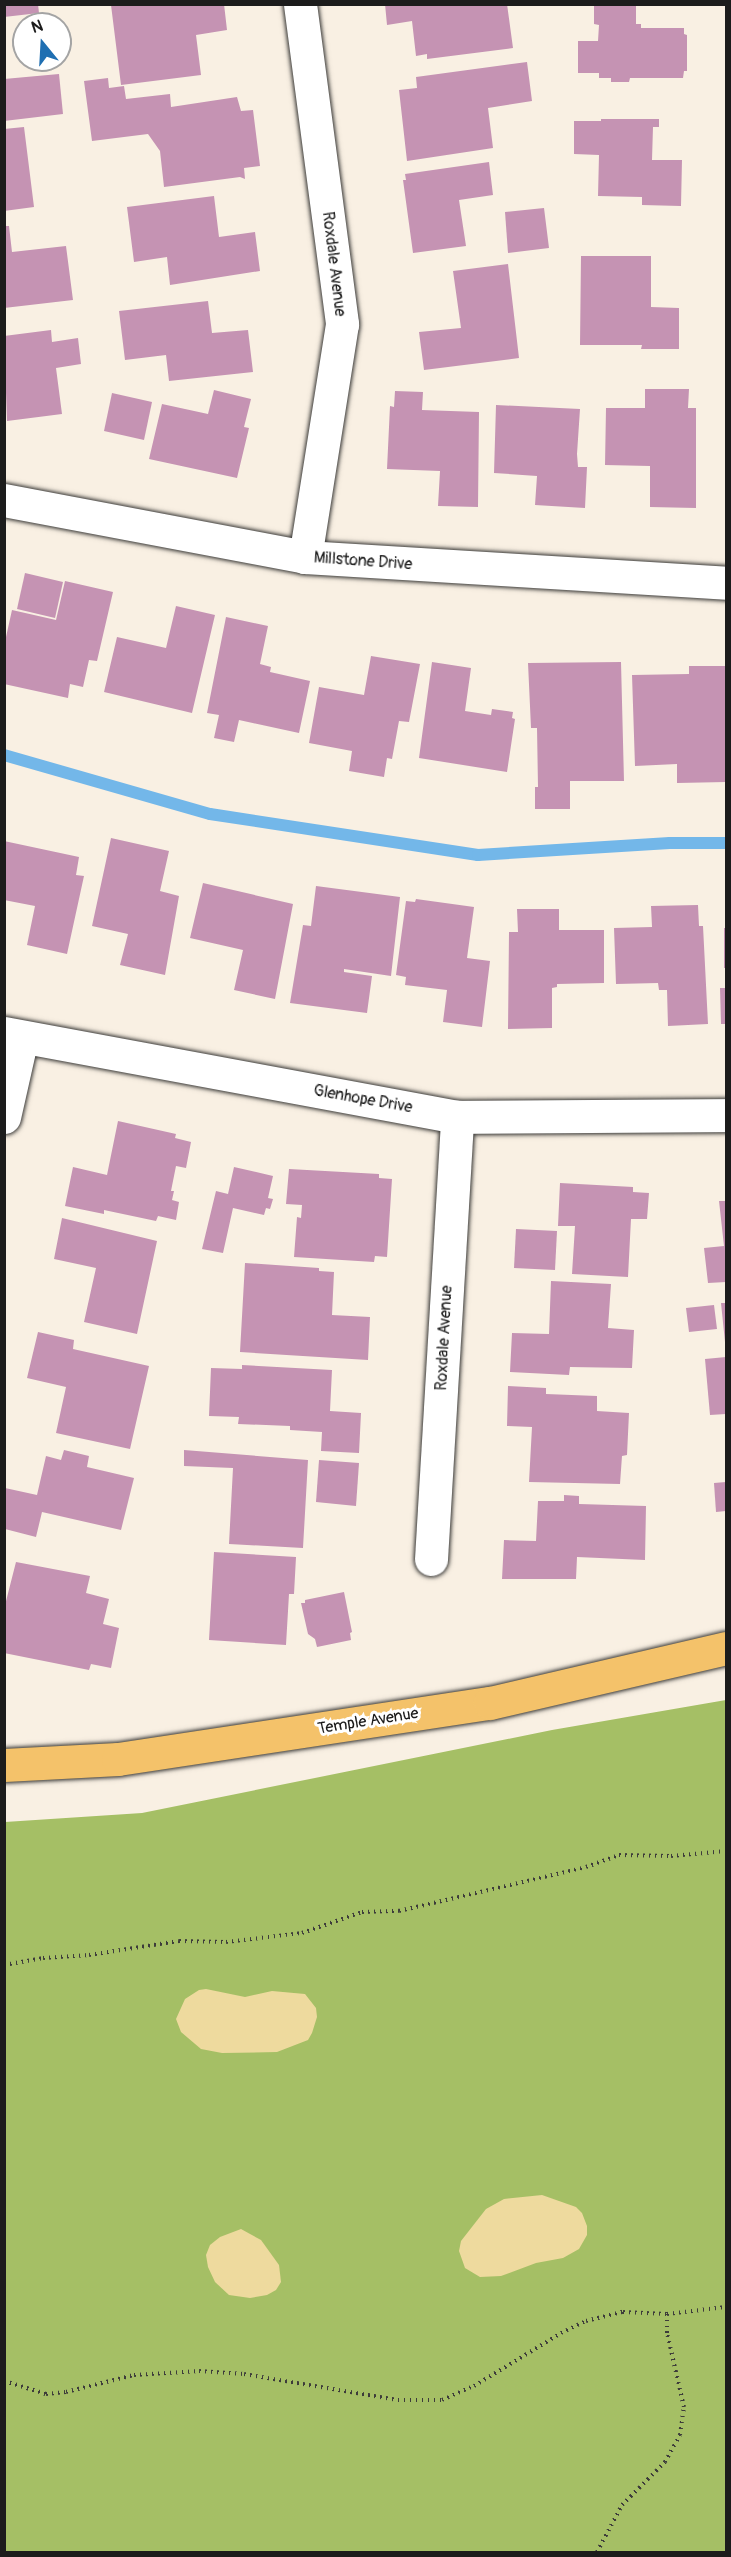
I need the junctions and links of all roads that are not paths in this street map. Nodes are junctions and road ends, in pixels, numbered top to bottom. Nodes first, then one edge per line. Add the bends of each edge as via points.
1 (300, 4) edge
2 (4, 500) edge
3 (304, 557) junction
4 (726, 583) edge
5 (13, 1035) edge
6 (726, 1115) edge
7 (457, 1117) junction
8 (4, 1118) edge
9 (431, 1559) dead end
10 (726, 1648) edge
11 (4, 1765) edge

1 - 3 street, Roxdale Avenue via 342,324
2 - 3 street, Millstone Drive
3 - 4 street, Millstone Drive
5 - 7 street, Glenhope Drive
5 - 8 street
6 - 7 street, Glenhope Drive
7 - 9 street, Roxdale Avenue
10 - 11 main road, Temple Avenue via 490,1703 118,1759

